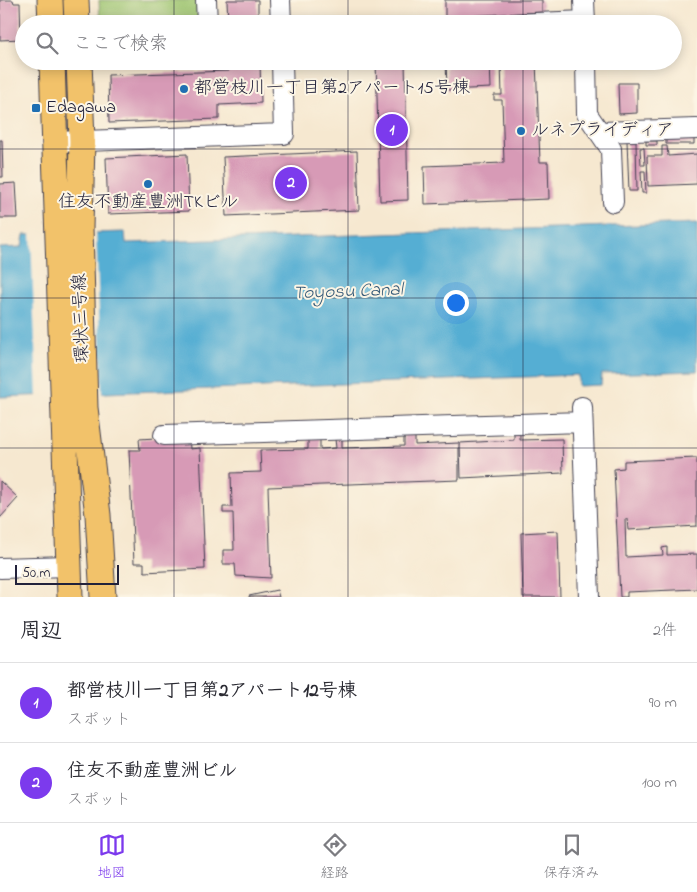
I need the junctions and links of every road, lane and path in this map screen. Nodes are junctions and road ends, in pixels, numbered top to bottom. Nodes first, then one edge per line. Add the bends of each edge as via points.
1 (50, 0) edge
2 (76, 0) edge
3 (206, 0) edge
4 (280, 0) edge
5 (584, 0) edge
6 (50, 15) edge
7 (77, 15) edge
8 (207, 15) edge
9 (281, 15) edge
10 (585, 15) edge
11 (52, 70) edge
12 (79, 70) edge
13 (282, 70) edge
14 (586, 70) edge
15 (697, 129) edge
16 (600, 132) junction
17 (54, 142) junction
18 (82, 142) junction
19 (613, 202) dead end
20 (69, 229) junction
21 (74, 409) junction
22 (164, 435) dead end
23 (68, 566) junction
24 (0, 568) edge
25 (70, 597) edge
26 (103, 597) edge
27 (589, 597) edge

1 - 6 main road
2 - 7 main road
3 - 8 street
4 - 9 street
5 - 10 street
11 - 17 main road
12 - 18 main road
13 - 18 street via 284,134
14 - 16 street via 587,114
15 - 16 street
16 - 19 street via 611,149
17 - 18 street
17 - 20 main road
18 - 20 main road
20 - 21 main road, 環状三号線
21 - 23 main road
21 - 26 main road via 98,515
22 - 27 street via 582,414
23 - 24 street
23 - 25 main road

